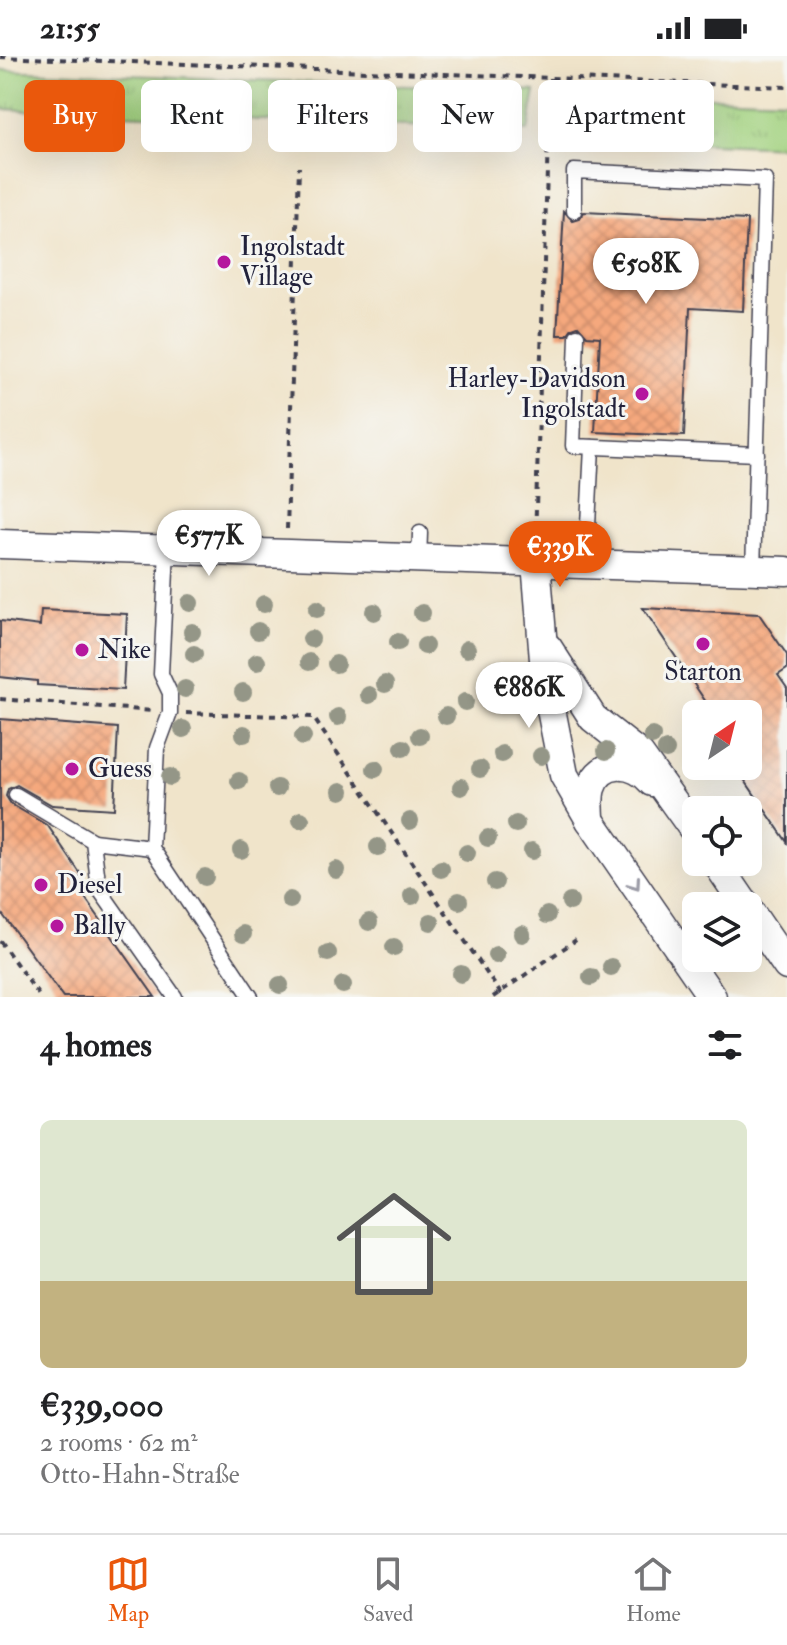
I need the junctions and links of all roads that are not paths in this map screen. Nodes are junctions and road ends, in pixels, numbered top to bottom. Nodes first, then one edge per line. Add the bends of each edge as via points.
1 (574, 211) dead end
2 (577, 336) dead end
3 (592, 447) junction
4 (757, 454) junction
5 (0, 544) edge
6 (167, 550) junction
7 (536, 562) junction
8 (586, 564) junction
9 (753, 570) junction
10 (787, 571) edge
11 (545, 644) junction
12 (16, 795) dead end
13 (674, 800) junction
14 (682, 812) edge
15 (590, 820) junction
16 (93, 841) junction
17 (152, 848) junction
18 (762, 925) edge
19 (782, 949) edge
20 (175, 997) edge
21 (251, 997) edge
22 (712, 997) edge

1 - 4 lane via 574,171 765,180
2 - 3 lane via 573,446
3 - 4 lane
3 - 8 lane
4 - 9 lane
5 - 6 street
6 - 7 street via 420,546
6 - 17 lane via 161,674 170,693 170,713 157,748
7 - 8 street
7 - 11 street
8 - 9 street
9 - 10 street
11 - 13 street via 593,718 640,755
11 - 15 street via 546,684 564,775
12 - 16 lane
13 - 14 street
13 - 15 street via 646,775 619,765 606,769 591,788
15 -> 22 street
16 - 17 lane
16 - 20 lane via 99,889
17 - 21 lane
18 - 19 street

